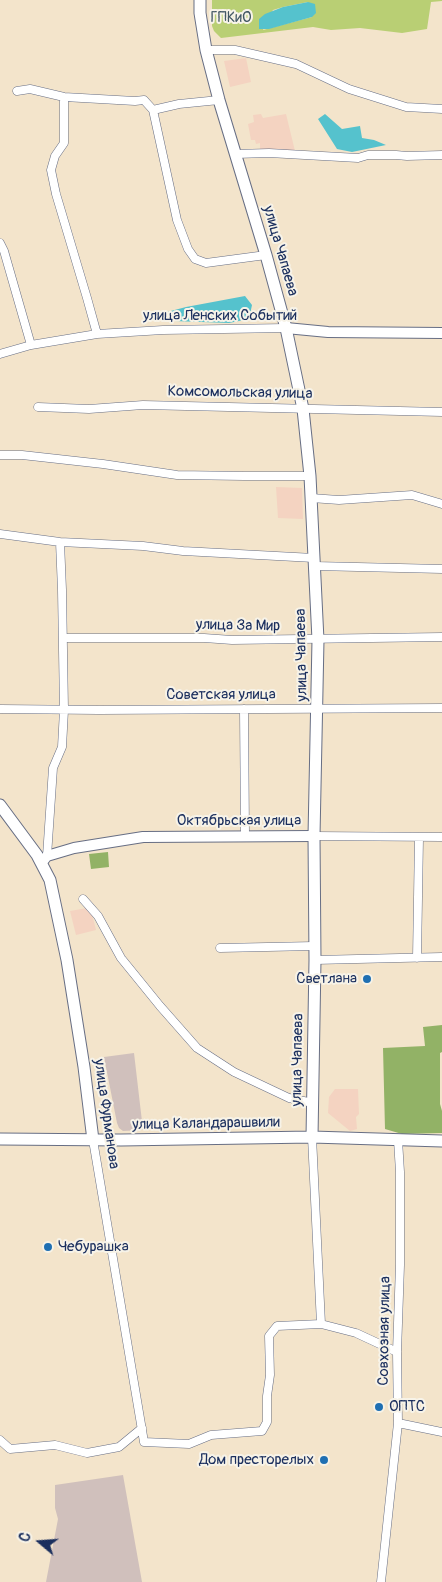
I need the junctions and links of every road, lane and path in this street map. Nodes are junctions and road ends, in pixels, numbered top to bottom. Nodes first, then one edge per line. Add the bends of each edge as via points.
1 (200, 0) edge
2 (206, 50) junction
3 (17, 91) dead end
4 (64, 97) junction
5 (219, 100) junction
6 (442, 109) edge
7 (153, 110) junction
8 (235, 154) junction
9 (442, 155) edge
10 (0, 243) edge
11 (266, 255) junction
12 (286, 328) junction
13 (442, 333) edge
14 (96, 334) junction
15 (31, 345) junction
16 (0, 354) edge
17 (38, 408) dead end
18 (303, 408) junction
19 (442, 412) edge
20 (0, 455) edge
21 (310, 476) junction
22 (311, 498) junction
23 (442, 504) edge
24 (0, 534) edge
25 (60, 542) junction
26 (314, 562) junction
27 (442, 568) edge
28 (442, 637) edge
29 (64, 638) junction
30 (318, 640) junction
31 (442, 708) edge
32 (0, 709) edge
33 (244, 709) junction
34 (317, 709) junction
35 (64, 710) junction
36 (0, 805) edge
37 (245, 835) junction
38 (314, 836) junction
39 (442, 837) edge
40 (419, 838) junction
41 (44, 859) junction
42 (83, 899) dead end
43 (314, 946) junction
44 (220, 948) dead end
45 (442, 957) edge
46 (417, 958) junction
47 (315, 960) junction
48 (313, 1103) junction
49 (312, 1137) junction
50 (0, 1139) edge
51 (93, 1140) junction
52 (398, 1140) junction
53 (442, 1141) edge
54 (321, 1324) junction
55 (396, 1352) junction
56 (398, 1423) junction
57 (142, 1428) junction
58 (442, 1432) edge
59 (0, 1440) edge
60 (381, 1582) edge

1 - 2 main road, улица Чапаева
2 - 5 main road, улица Чапаева
2 - 6 street via 235,50 296,64 350,90 406,108
3 - 4 street via 30,89
4 - 7 street via 144,100
4 - 14 street via 64,143 50,170
5 - 7 street
5 - 8 main road, улица Чапаева
7 - 11 street via 177,220 195,259 206,263
8 - 9 street via 358,158 368,155
8 - 11 main road, улица Чапаева
10 - 15 street
11 - 12 main road, улица Чапаева
12 - 13 street, улица Ленских Событий via 328,332
12 - 14 street, улица Ленских Событий
12 - 18 main road, улица Чапаева
14 - 15 street, улица Ленских Событий
15 - 16 street, улица Ленских Событий
17 - 18 street, Комсомольская улица via 142,405
18 - 19 street, Комсомольская улица
18 - 21 main road, улица Чапаева
20 - 21 street via 103,464 177,475
21 - 22 main road, улица Чапаева
22 - 23 street via 339,500 412,495
22 - 26 main road, улица Чапаева
24 - 25 street
25 - 26 street via 143,546
25 - 29 street
26 - 27 street
26 - 30 main road, улица Чапаева
28 - 30 street, улица За Мир
29 - 30 street, улица За Мир
29 - 35 street
30 - 34 main road, улица Чапаева
31 - 34 street, Советская улица
32 - 35 street, Советская улица
33 - 34 street, Советская улица
33 - 35 street, Советская улица
33 - 37 street
34 - 38 main road, улица Чапаева
35 - 41 street via 62,747 53,768
36 - 41 main road, улица Фурманова
37 - 38 street, Октябрьская улица
37 - 41 street, Октябрьская улица via 143,837 74,848
38 - 40 street, Октябрьская улица
38 - 43 main road, улица Чапаева
39 - 40 street, Октябрьская улица
40 - 46 street
41 - 51 main road, улица Фурманова via 67,960
42 - 48 street via 98,916 121,958 197,1048 234,1072 288,1098
43 - 44 street
43 - 47 main road, улица Чапаева
45 - 46 street
46 - 47 street
47 - 48 main road, улица Чапаева
48 - 49 main road, улица Чапаева
49 - 51 main road, улица Каландарашвили
49 - 52 main road, улица Каландарашвили
49 - 54 street, улица Чапаева
50 - 51 main road, улица Каландарашвили
51 - 57 street, улица Фурманова
52 - 53 main road, улица Каландарашвили
52 - 55 street, Совхозная улица via 400,1256
54 - 55 street via 356,1333
54 - 57 street, улица Фурманова via 277,1326 269,1336 267,1422 262,1431 211,1436 189,1444 144,1442
55 - 56 street, Совхозная улица
56 - 58 street
56 - 60 street, Совхозная улица
57 - 59 street via 119,1447 87,1453 55,1446 10,1449

